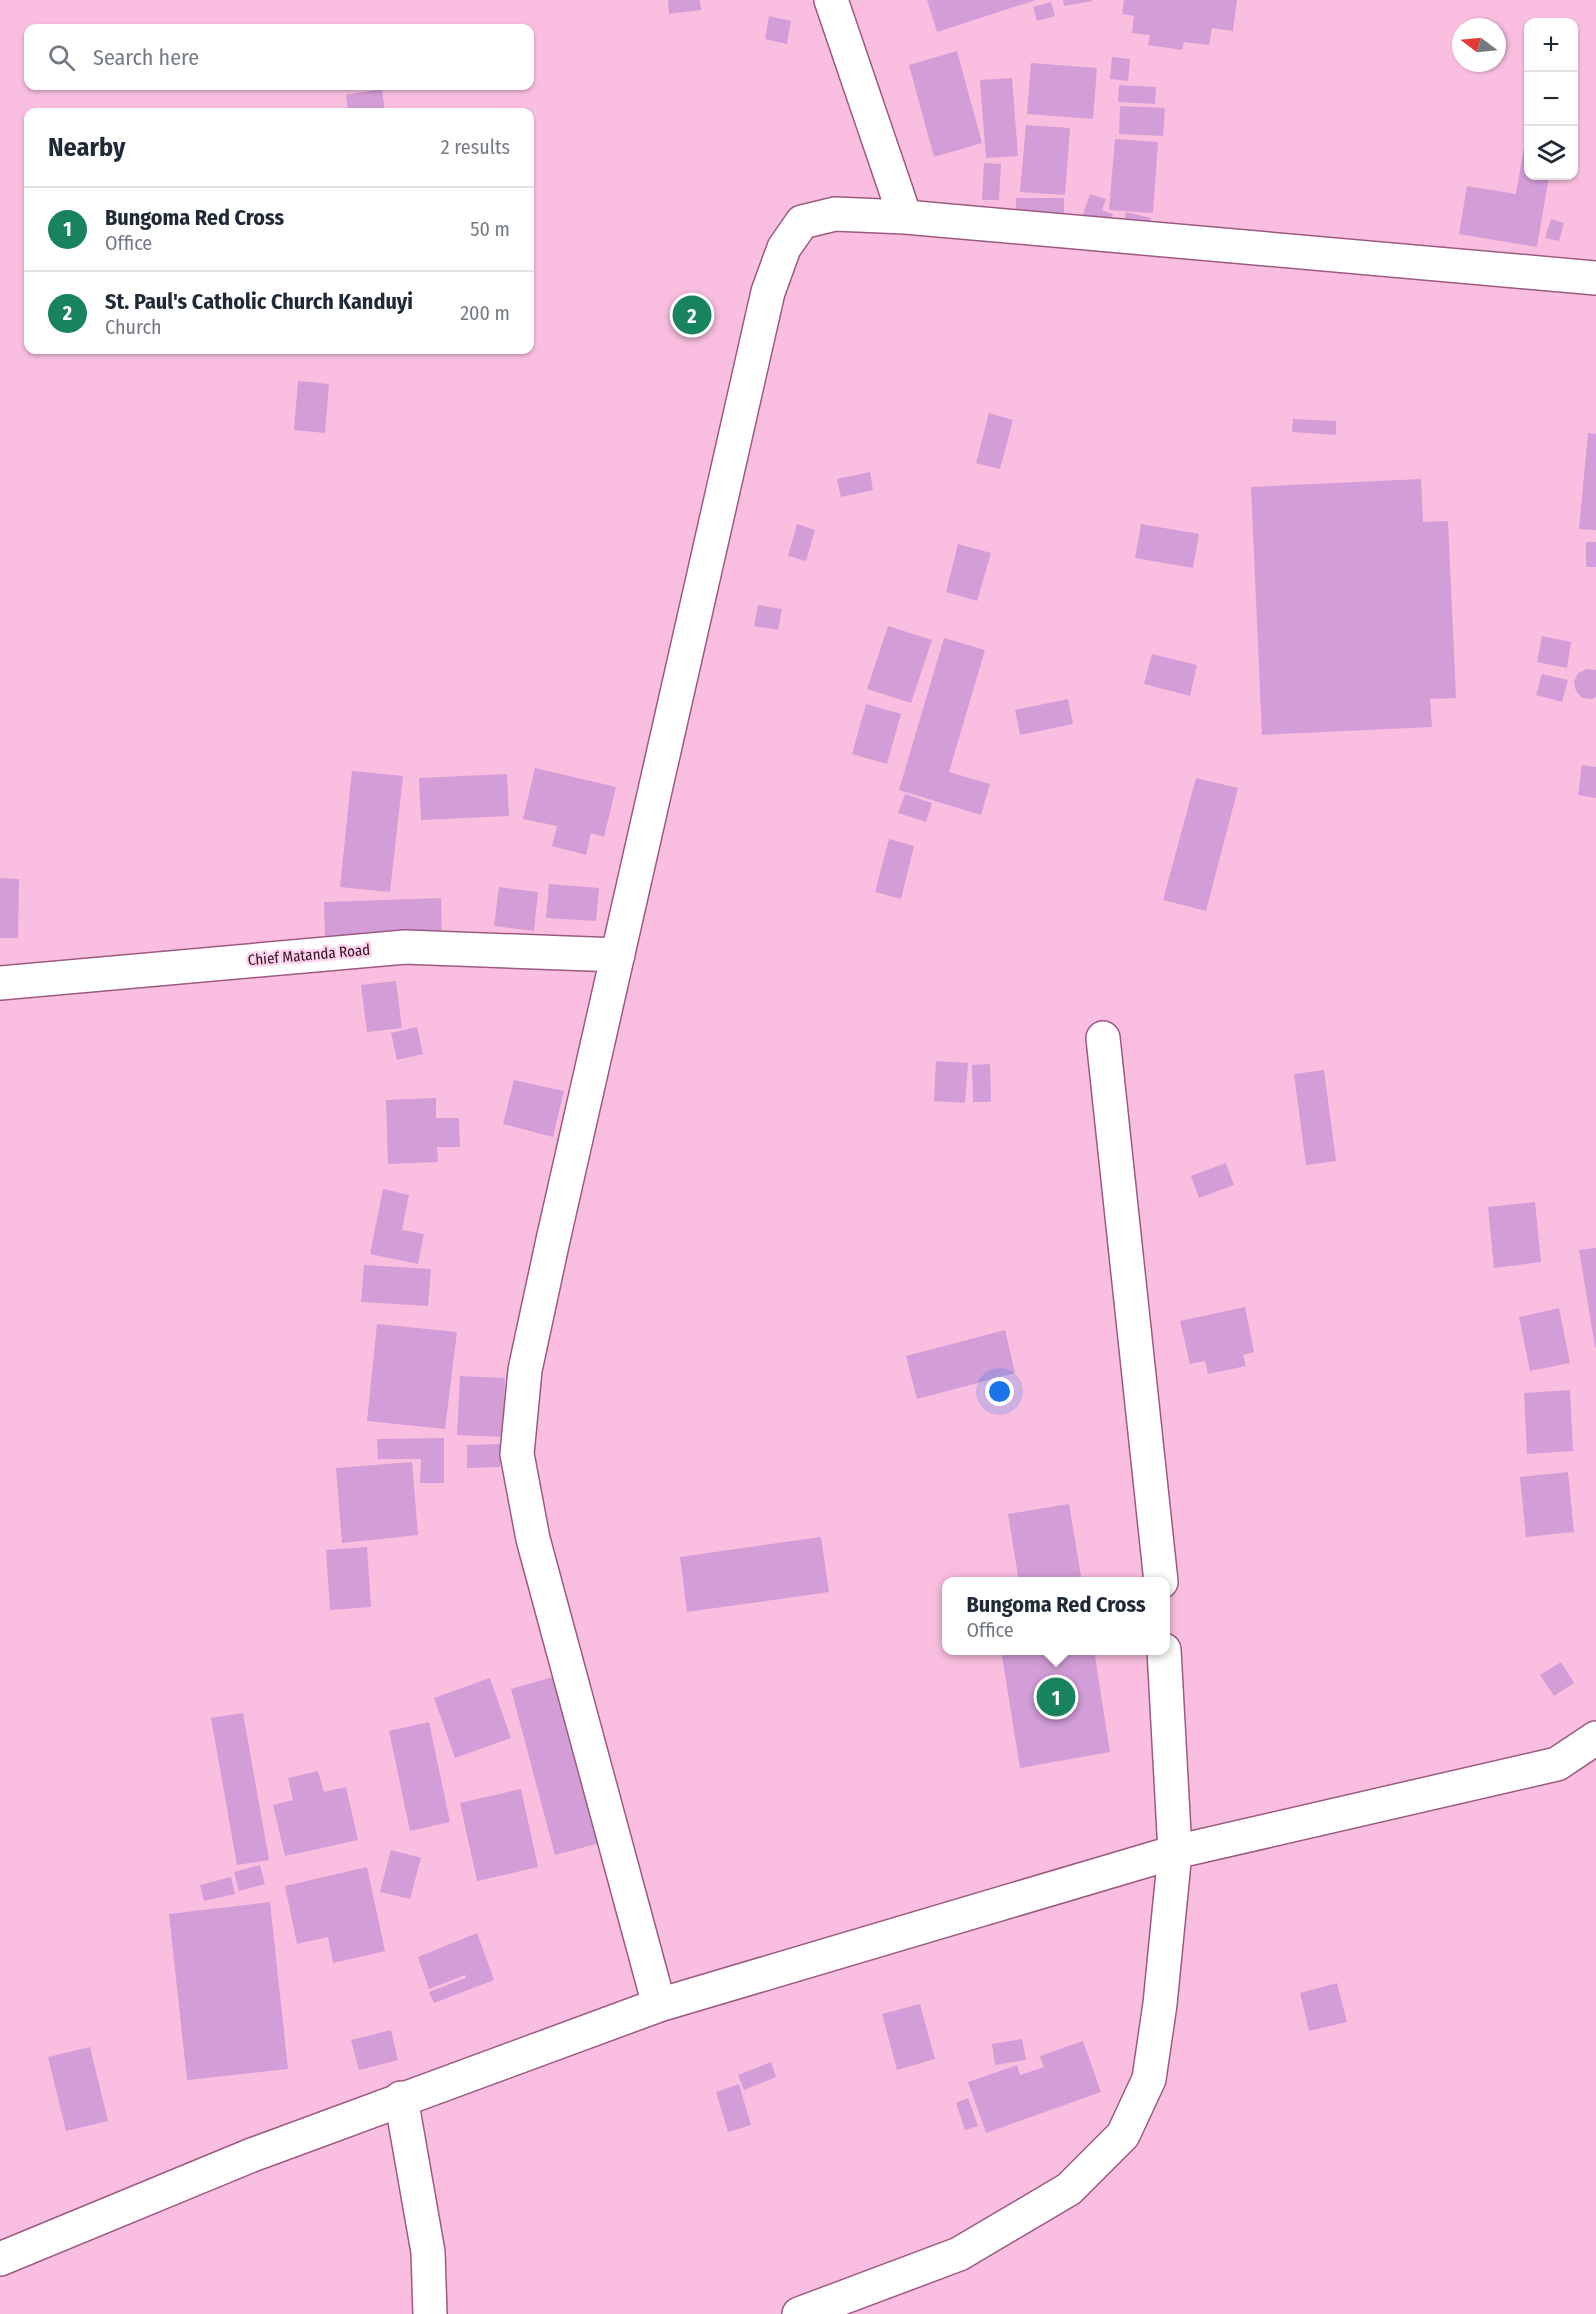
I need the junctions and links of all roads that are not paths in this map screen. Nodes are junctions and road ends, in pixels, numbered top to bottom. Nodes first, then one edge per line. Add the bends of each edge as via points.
1 (831, 0) edge
2 (905, 217) junction
3 (1596, 278) edge
4 (618, 955) junction
5 (0, 983) edge
6 (1103, 1038) dead end
7 (1161, 1577) edge
8 (1164, 1655) edge
9 (1596, 1738) edge
10 (1175, 1852) junction
11 (659, 2005) junction
12 (401, 2098) junction
13 (0, 2259) edge
14 (430, 2314) edge
15 (799, 2314) edge

1 - 2 street
2 - 3 street
2 - 4 street via 835,214 802,222 784,248 768,292
4 - 5 street, Chief Matanda Road via 405,947
4 - 11 street via 525,1370 517,1454 533,1539
6 - 7 street
8 - 10 street
9 - 10 street via 1557,1764
10 - 11 street
10 - 15 street via 1149,2079 1123,2134 1069,2190 959,2254
11 - 12 street
12 - 13 street
12 - 14 street via 428,2252

